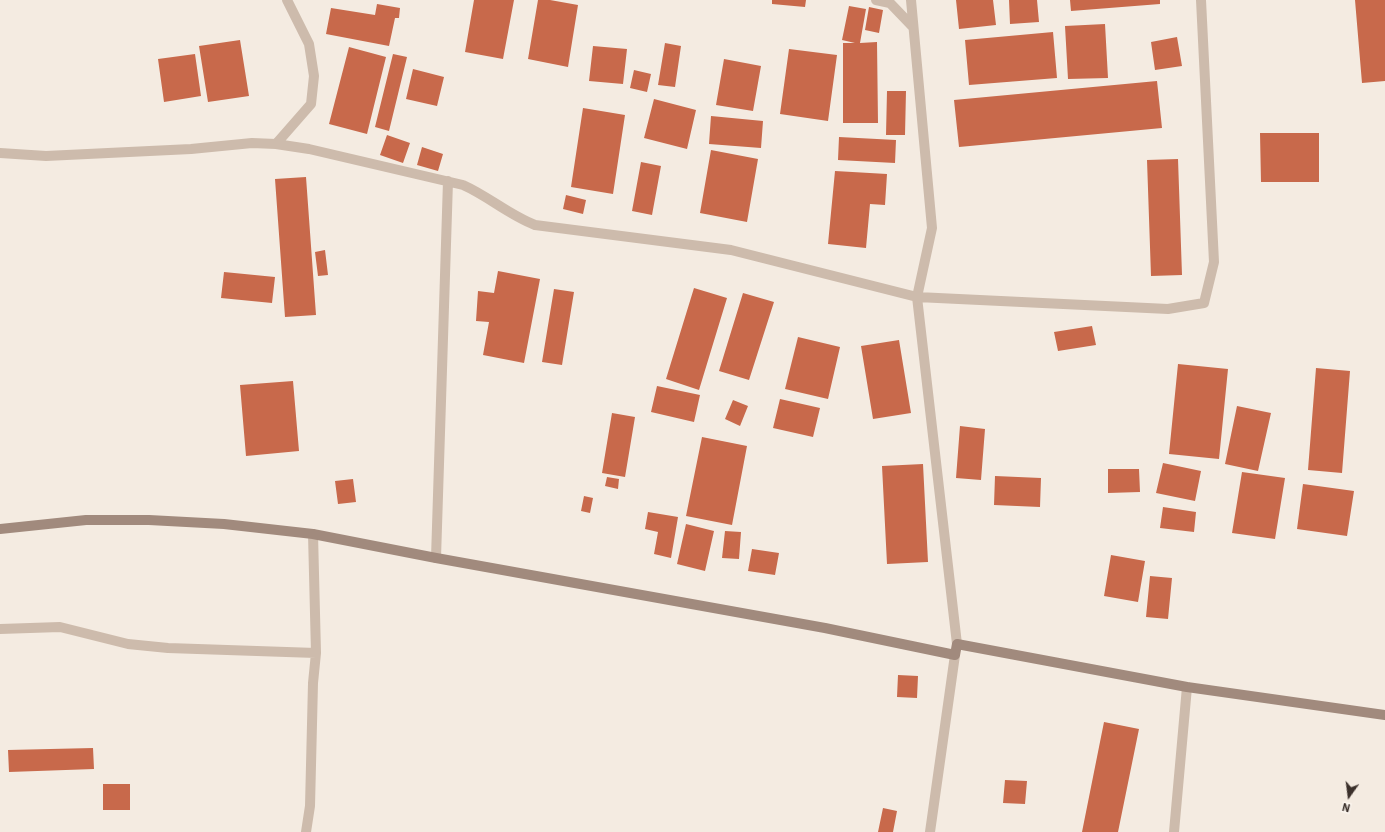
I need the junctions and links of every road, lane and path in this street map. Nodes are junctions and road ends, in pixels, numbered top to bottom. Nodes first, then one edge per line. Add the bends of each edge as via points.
1 (287, 0) edge
2 (876, 0) edge
3 (911, 0) edge
4 (1201, 0) edge
5 (913, 27) junction
6 (276, 144) junction
7 (0, 153) edge
8 (448, 181) junction
9 (917, 297) junction
10 (0, 528) edge
11 (313, 534) junction
12 (436, 558) junction
13 (0, 629) edge
14 (957, 644) junction
15 (316, 653) junction
16 (955, 655) junction
17 (1187, 687) junction
18 (1385, 715) edge
19 (306, 832) edge
20 (930, 832) edge
21 (1174, 832) edge

1 - 6 street via 309,44 314,76 311,104
2 - 5 street via 890,3
3 - 5 street
4 - 9 street via 1214,262 1204,303 1168,310
5 - 9 street via 932,228
6 - 7 street via 252,143 191,149 46,156
6 - 8 street via 309,149
8 - 9 street via 477,191 518,219 535,225 731,250
8 - 12 street
9 - 14 street
10 - 11 street via 86,520 149,520 224,524
11 - 12 street
11 - 15 street
12 - 16 street via 825,628
13 - 15 street via 60,628 128,644
14 - 16 street
14 - 17 street
15 - 19 street
16 - 20 street
17 - 18 street
17 - 21 street

